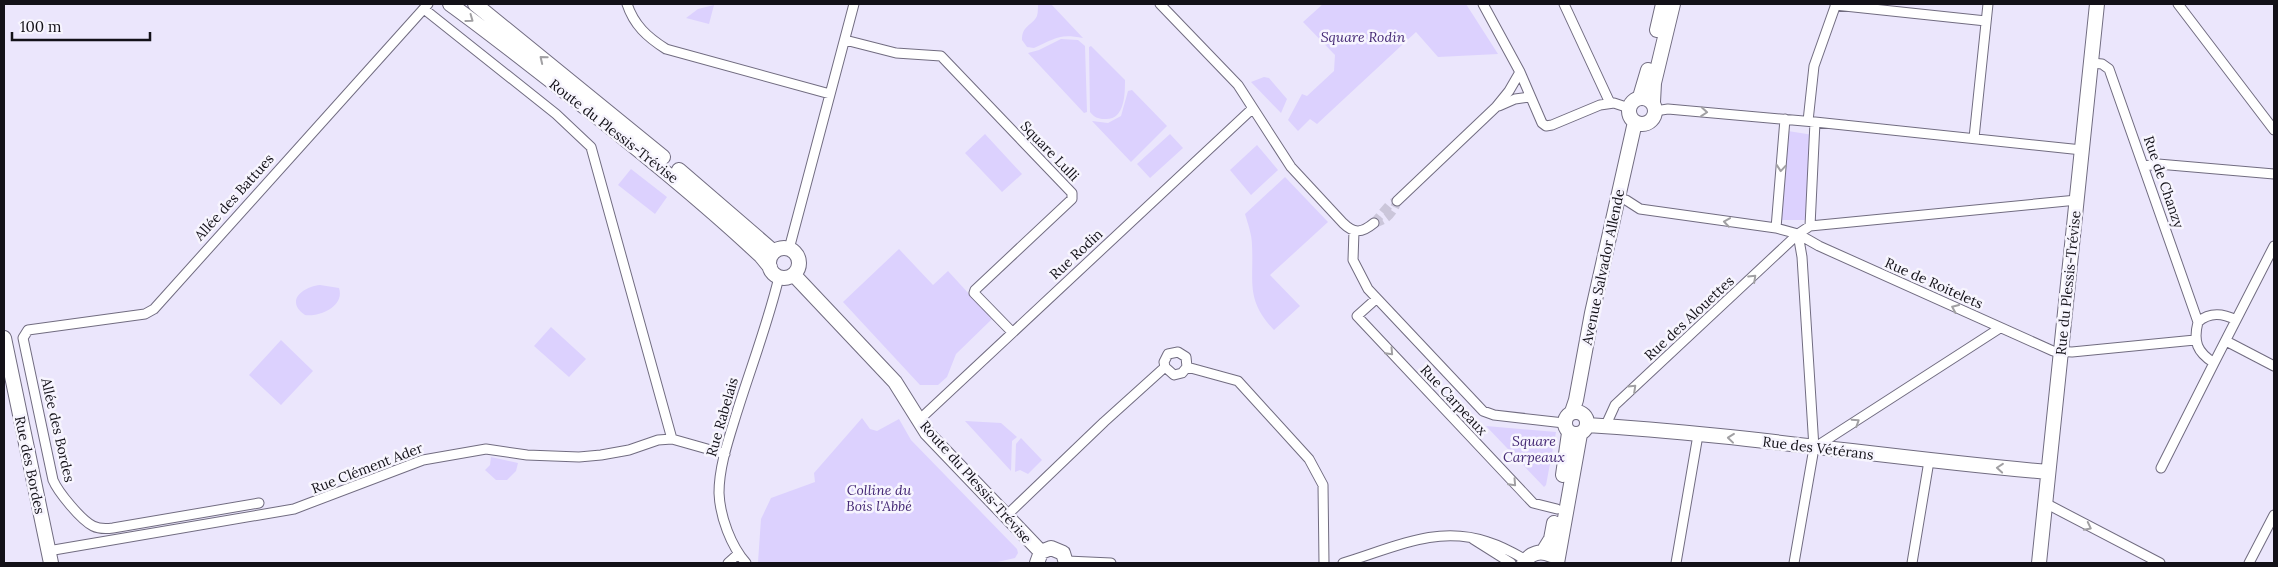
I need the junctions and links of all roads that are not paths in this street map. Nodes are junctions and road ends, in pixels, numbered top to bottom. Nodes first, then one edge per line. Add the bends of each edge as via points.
1 (450, 4) edge
2 (475, 4) edge
3 (854, 4) edge
4 (1160, 4) edge
5 (1483, 4) edge
6 (1564, 4) edge
7 (1663, 4) edge
8 (1673, 4) edge
9 (1836, 4) edge
10 (1988, 4) edge
11 (2098, 4) edge
12 (2178, 4) edge
13 (629, 5) edge
14 (426, 7) edge
15 (1986, 21) junction
16 (845, 40) junction
17 (2092, 63) junction
18 (1520, 72) junction
19 (830, 94) junction
20 (1530, 97) junction
21 (1610, 103) junction
22 (1649, 103) junction
23 (1496, 107) junction
24 (1252, 108) junction
25 (1629, 108) junction
26 (1785, 119) junction
27 (1812, 122) junction
28 (1640, 123) junction
29 (2274, 130) edge
30 (1974, 138) junction
31 (2082, 150) junction
32 (2144, 166) junction
33 (2274, 175) edge
34 (1626, 200) junction
35 (2077, 200) junction
36 (1397, 201) dead end
37 (1374, 224) tunnel mouth
38 (1810, 226) junction
39 (1776, 228) junction
40 (1354, 231) junction
41 (1798, 234) junction
42 (2274, 246) edge
43 (789, 249) junction
44 (774, 252) junction
45 (775, 272) junction
46 (794, 275) junction
47 (1376, 299) junction
48 (2236, 320) junction
49 (2198, 322) junction
50 (2000, 328) junction
51 (1012, 332) junction
52 (23, 338) joint
53 (4, 339) edge
54 (2195, 340) junction
55 (2226, 341) junction
56 (2061, 352) junction
57 (2214, 363) junction
58 (2274, 366) edge
59 (1164, 367) junction
60 (1187, 367) junction
61 (919, 420) junction
62 (1576, 423) junction
63 (1606, 427) junction
64 (1698, 435) junction
65 (672, 439) junction
66 (1814, 448) junction
67 (725, 454) junction
68 (1929, 462) junction
69 (2160, 468) dead end
70 (2048, 472) junction
71 (258, 503) dead end
72 (2045, 503) junction
73 (1557, 509) junction
74 (2274, 515) edge
75 (1006, 516) junction
76 (1470, 538) junction
77 (1543, 552) junction
78 (738, 554) junction
79 (50, 557) edge
80 (1039, 558) edge
81 (1525, 561) edge
82 (1066, 562) edge
83 (728, 563) edge
84 (746, 563) edge
85 (1111, 563) edge
86 (1324, 563) edge
87 (1343, 563) edge
88 (1511, 563) edge
89 (1557, 563) edge
90 (1676, 563) edge
91 (1794, 563) edge
92 (1912, 563) edge
93 (2039, 563) edge
94 (2160, 563) edge
95 (2249, 563) edge

1 -> 45 main road, Route du Plessis-Trévise via 656,164 703,203
44 -> 2 main road, Route du Plessis-Trévise via 701,188
3 - 16 street
4 - 24 street via 1238,85
5 - 18 street
6 - 21 street
7 - 22 main road
8 - 22 main road
9 - 15 street
9 - 27 street via 1814,66
10 - 15 street
11 - 17 main road, Rue du Plessis-Trévise
12 - 29 street
13 - 19 street via 641,30 666,49
14 - 52 street, Allée des Battues via 154,309 145,314 28,330
14 - 65 street via 591,146
15 - 30 street
16 - 19 street
16 - 51 street, Square Lulli via 896,53 941,56 1072,193 1072,199 975,290 974,293
17 - 31 main road, Rue du Plessis-Trévise
17 - 32 street, Rue de Chanzy via 2109,69
18 - 20 street
18 - 23 street
19 - 43 street
20 - 21 street via 1546,126
20 - 23 street
21 - 25 street
22 - 25 main road via 1633,101
22 -> 26 street via 1668,109
22 - 28 main road via 1651,120
23 - 36 street
24 - 40 street via 1291,167
24 - 51 street, Rue Rodin
25 - 28 main road via 1630,116
26 - 27 street
26 -> 39 street
27 - 30 street
27 - 38 street
28 - 34 main road, Avenue Salvador Allende
28 - 62 main road, Avenue Salvador Allende via 1592,313 1576,400
30 - 31 street
31 - 35 main road, Rue du Plessis-Trévise
32 - 33 street via 2158,164
32 - 49 street, Rue de Chanzy
39 -> 34 street, Rue de Roitelets via 1640,209
34 - 62 main road, Avenue Salvador Allende
35 - 38 street
35 - 56 main road, Rue du Plessis-Trévise
37 - 40 street via 1364,231
38 - 41 street, Rue des Alouettes
39 - 41 street, Rue de Roitelets
40 - 47 street, Rue Carpeaux via 1353,260
50 -> 41 street, Rue de Roitelets
63 -> 41 street, Rue des Alouettes via 1615,405
41 - 66 street
42 - 48 street
43 - 44 main road
43 - 46 main road via 799,263
44 - 45 main road via 770,259
45 - 46 main road via 787,278
45 - 67 street, Rue Rabelais
46 - 61 main road, Route du Plessis-Trévise via 895,382
47 - 62 street, Rue Carpeaux via 1485,412
47 -> 73 street, Rue Carpeaux via 1356,316 1532,503
48 - 49 street via 2224,314 2206,316
48 - 55 street
49 - 54 street
50 - 56 street, Rue de Roitelets
66 -> 50 street
51 - 61 street, Rue Rodin
52 - 71 street, Allée des Bordes via 52,480 58,491 93,526 113,528
53 - 79 main road, Rue des Bordes
54 - 56 street
54 - 57 street via 2198,351
55 - 57 street
55 - 58 street
56 - 70 main road, Rue du Plessis-Trévise
57 - 69 street
59 - 60 street via 1174,375
59 - 60 street via 1168,354 1178,352 1186,357
59 - 75 street
60 - 86 street via 1238,381 1309,459 1323,484
61 - 75 main road, Route du Plessis-Trévise via 927,433
62 - 63 main road, Rue des Vétérans
62 - 73 main road, Avenue Salvador Allende
62 - 89 main road, Avenue Salvador Allende
63 - 64 main road, Rue des Vétérans
66 -> 64 main road, Rue des Vétérans
64 - 90 street
65 - 67 street, Rue Clément Ader
65 - 79 street, Rue Clément Ader via 594,456 533,456 486,449 437,457 294,509
66 - 68 main road, Rue des Vétérans
66 - 91 street
67 - 78 street, Rue Rabelais via 720,485 721,507
70 -> 68 main road, Rue des Vétérans
68 - 92 street
70 - 72 main road, Rue du Plessis-Trévise
72 - 93 main road, Rue du Plessis-Trévise
72 -> 94 street
73 - 77 main road, Avenue Salvador Allende via 1551,538
74 - 95 street
75 - 80 main road, Route du Plessis-Trévise
76 - 81 street via 1487,541
76 - 87 street via 1442,535 1418,538
76 - 88 street
77 - 81 main road
77 - 89 main road
78 - 83 street
78 - 84 street, Rue Rabelais
80 - 82 main road via 1046,549 1055,548 1063,553
82 - 85 street

